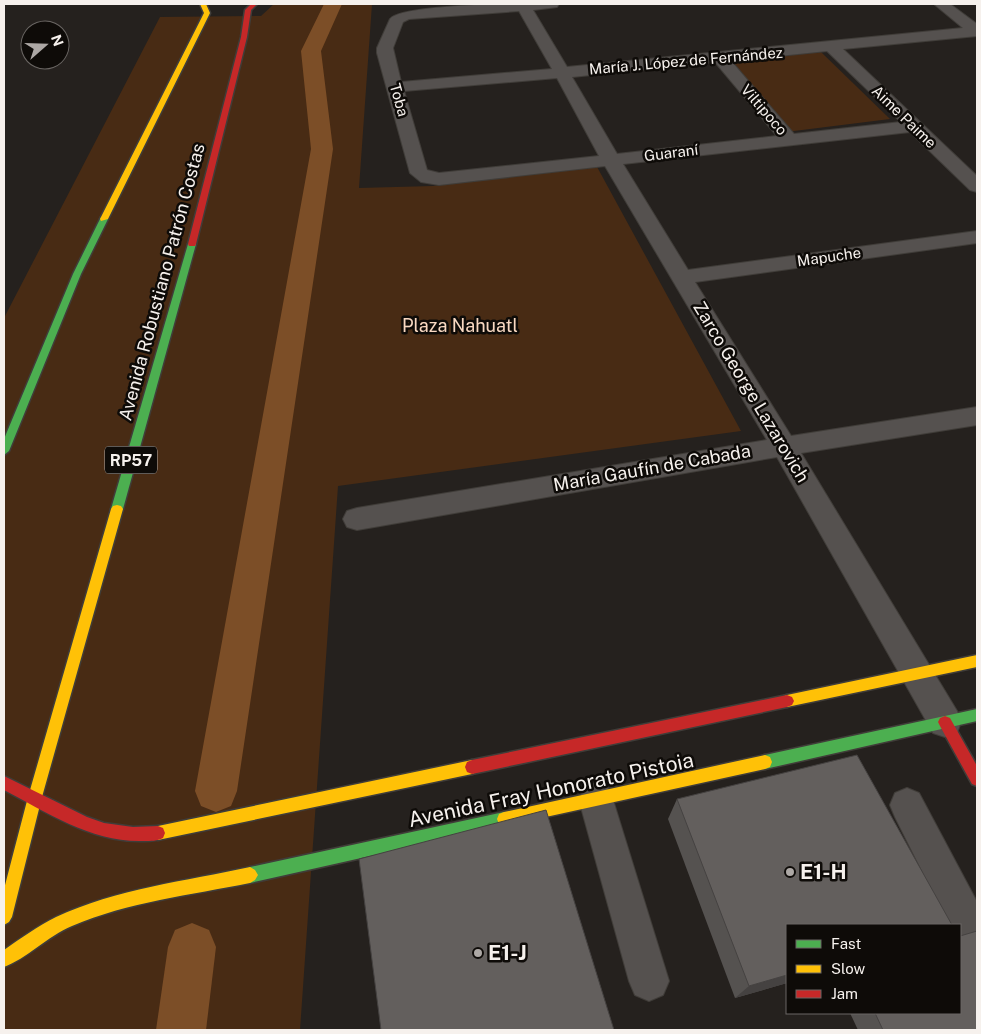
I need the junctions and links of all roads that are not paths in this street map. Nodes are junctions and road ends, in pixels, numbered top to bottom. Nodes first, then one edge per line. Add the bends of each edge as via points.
1 (203, 4) edge
2 (254, 4) edge
3 (552, 4) edge
4 (941, 4) edge
5 (524, 6) junction
6 (977, 31) edge
7 (832, 47) junction
8 (719, 57) junction
9 (560, 73) junction
10 (395, 87) junction
11 (914, 126) junction
12 (790, 139) junction
13 (611, 160) junction
14 (428, 178) joint
15 (977, 186) edge
16 (977, 237) edge
17 (682, 277) junction
18 (977, 416) edge
19 (784, 446) junction
20 (4, 451) edge
21 (357, 519) dead end
22 (977, 661) edge
23 (917, 674) junction
24 (977, 715) edge
25 (946, 722) junction
26 (977, 779) edge
27 (4, 783) edge
28 (35, 797) junction
29 (596, 800) junction
30 (907, 805) dead end
31 (4, 917) edge
32 (977, 927) edge
33 (4, 958) edge
34 (649, 981) dead end

1 - 20 main road via 207,12 77,274
2 - 28 main road, Avenida Robustiano Patrón Costas / RP57 via 248,10 202,209
3 - 5 street
4 - 6 street
5 - 9 street, Zarco George Lazarovich
5 - 10 street, Toba via 402,15 397,19 385,48
6 - 7 street, María J. López de Fernández
7 - 8 street, María J. López de Fernández
7 - 11 street, Aime Paime
8 - 9 street, María J. López de Fernández
8 - 12 street, Viltipoco
9 - 10 street, María J. López de Fernández
9 - 13 street, Zarco George Lazarovich
10 - 14 street, Toba via 419,173
11 - 12 street, Guaraní
11 - 15 street, Aime Paime
12 - 13 street, Guaraní
13 - 14 street, Guaraní
13 - 17 street, Zarco George Lazarovich
16 - 17 street, Mapuche
17 - 19 street, Zarco George Lazarovich
18 - 19 street, María Gaufín de Cabada
19 - 21 street, María Gaufín de Cabada
19 - 23 street, Zarco George Lazarovich
22 - 23 main road, Avenida Fray Honorato Pistoia
23 - 25 street, Zarco George Lazarovich
23 - 28 main road, Avenida Fray Honorato Pistoia via 162,833 104,830
24 - 25 main road, Avenida Fray Honorato Pistoia
25 - 26 main road, Zarco George Lazarovich
25 - 29 main road, Avenida Fray Honorato Pistoia
27 - 28 main road, Avenida Fray Honorato Pistoia
28 - 31 main road, Avenida Robustiano Patrón Costas / RP57
29 - 33 main road, Avenida Fray Honorato Pistoia via 132,901 80,915
29 - 34 street
30 - 32 street via 971,929

